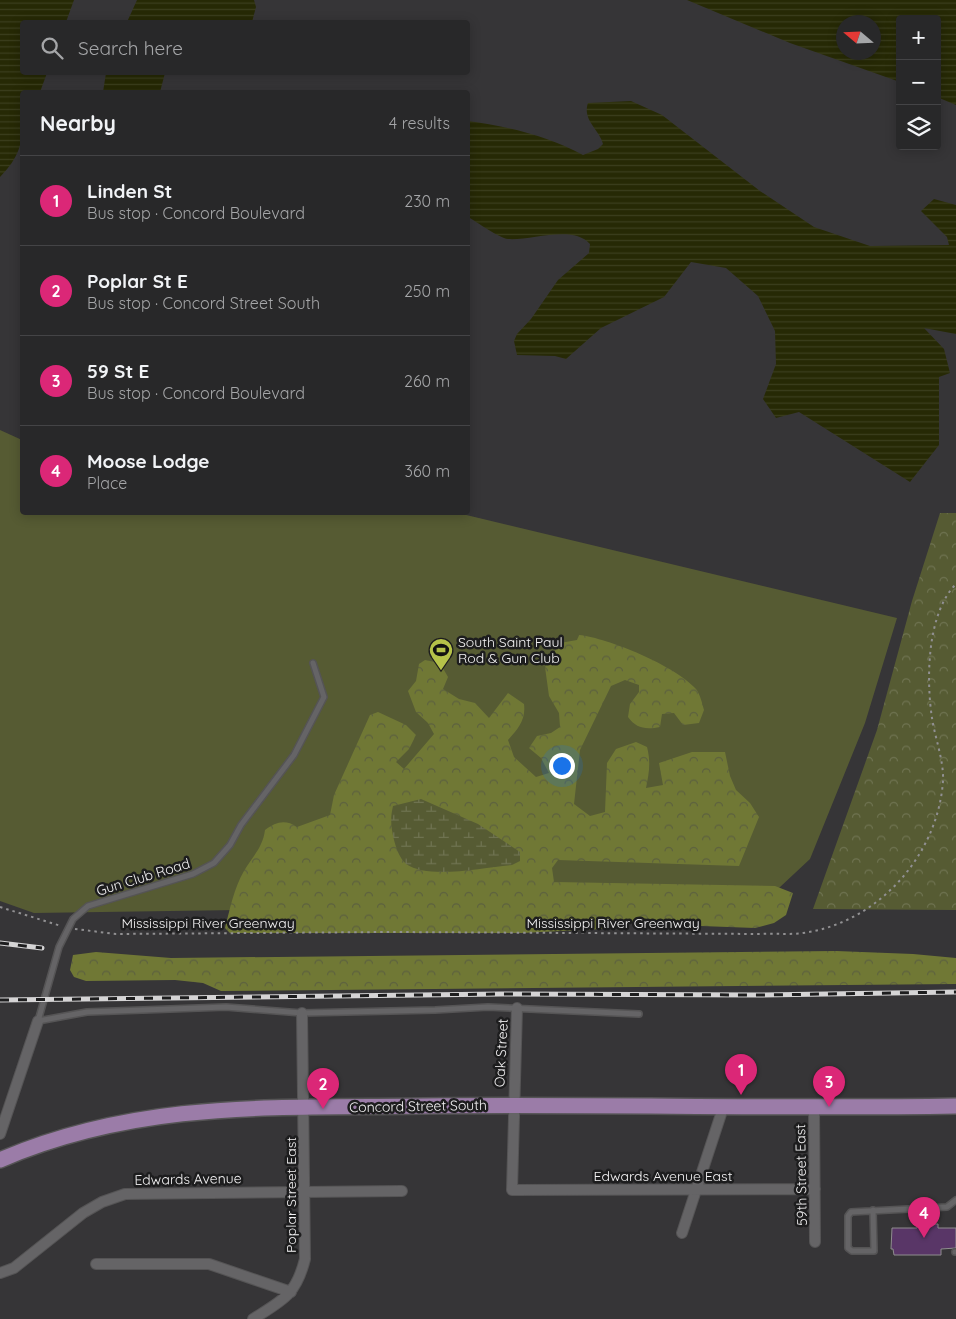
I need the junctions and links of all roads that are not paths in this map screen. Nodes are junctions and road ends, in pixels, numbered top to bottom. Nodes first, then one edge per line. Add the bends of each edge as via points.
1 (313, 663) dead end
2 (517, 1008) junction
3 (302, 1013) junction
4 (639, 1014) dead end
5 (38, 1021) junction
6 (513, 1105) junction
7 (724, 1105) junction
8 (956, 1106) edge
9 (304, 1108) junction
10 (814, 1108) junction
11 (0, 1134) edge
12 (0, 1160) edge
13 (815, 1189) junction
14 (512, 1190) joint
15 (696, 1190) junction
16 (402, 1191) dead end
17 (305, 1192) junction
18 (956, 1200) edge
19 (873, 1210) junction
20 (682, 1233) dead end
21 (815, 1242) dead end
22 (96, 1264) dead end
23 (0, 1273) edge
24 (291, 1292) junction
25 (253, 1319) edge

1 - 5 lane, Gun Club Road via 324,697 294,755 223,854 193,874 88,906 73,919 59,947
2 - 3 lane
2 - 4 lane
2 - 6 street, Oak Street
3 - 5 lane via 226,1007 87,1012
3 - 9 street, Poplar Street East
5 - 11 street
6 - 7 main road, Concord Street South
6 - 9 main road, Concord Street South
6 - 14 street, Oak Street
7 - 10 main road, Concord Street South
7 - 15 street
8 - 10 main road, Concord Street South
9 - 12 main road, Concord Street South via 218,1109 153,1116 96,1127
9 - 17 street, Poplar Street East
10 - 13 street, 59th Street East
13 - 15 street, Edwards Avenue East
13 - 21 street, 59th Street East
14 - 15 street, Edwards Avenue East
15 - 20 street
16 - 17 street, Edwards Avenue
17 - 23 street, Edwards Avenue via 125,1194 93,1207 14,1268
17 - 24 street, Poplar Street East via 305,1259 300,1280
18 - 19 lane via 946,1207
19 - 19 lane via 851,1212 848,1216 848,1248 852,1251 874,1251
22 - 24 street via 209,1264
24 - 25 street, Poplar Street East

